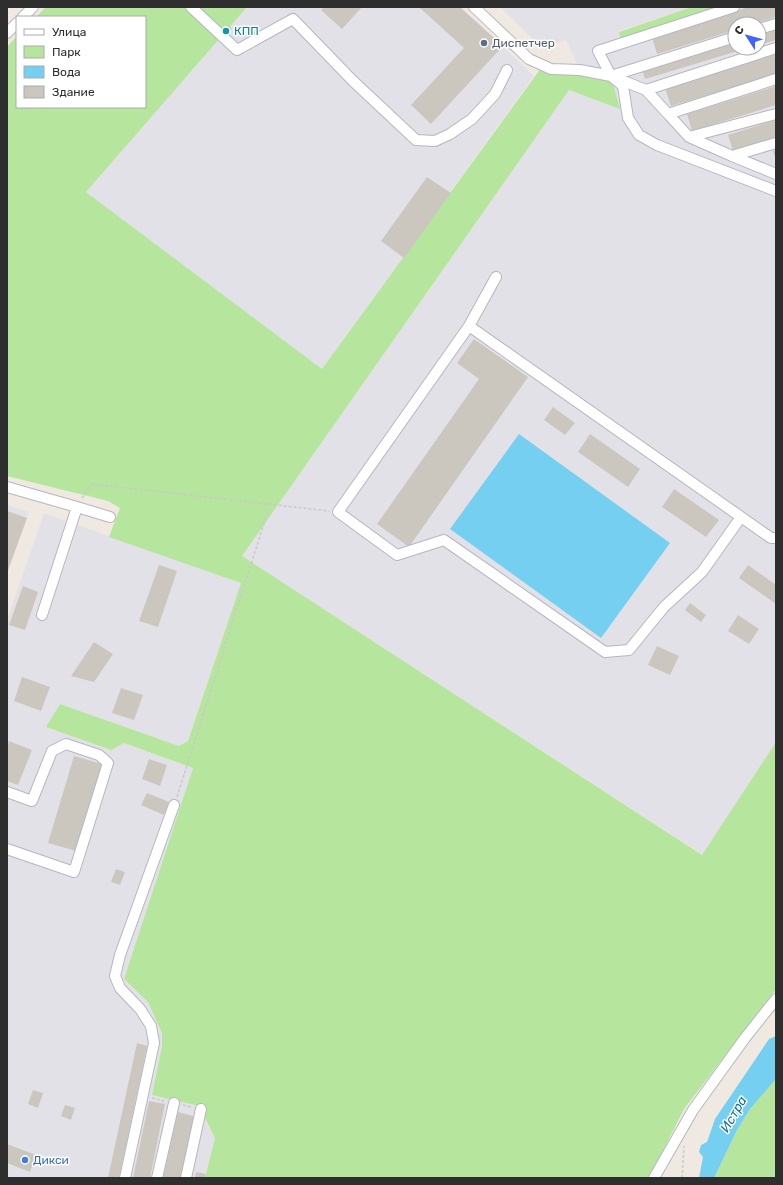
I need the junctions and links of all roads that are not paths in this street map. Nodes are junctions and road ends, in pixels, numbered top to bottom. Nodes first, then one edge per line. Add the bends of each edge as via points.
1 (33, 7) edge
2 (191, 7) edge
3 (474, 7) edge
4 (734, 7) edge
5 (24, 16) edge
6 (16, 24) edge
7 (7, 33) edge
8 (727, 40) edge
9 (776, 48) edge
10 (507, 70) dead end
11 (611, 76) junction
12 (776, 80) edge
13 (646, 90) junction
14 (668, 114) junction
15 (776, 114) edge
16 (689, 137) junction
17 (776, 143) edge
18 (732, 156) junction
19 (776, 174) edge
20 (776, 190) edge
21 (496, 277) dead end
22 (468, 326) junction
23 (7, 487) edge
24 (77, 506) junction
25 (741, 517) junction
26 (110, 518) dead end
27 (776, 538) edge
28 (42, 615) dead end
29 (7, 792) edge
30 (174, 805) road end
31 (7, 849) edge
32 (776, 999) edge
33 (174, 1104) dead end
34 (201, 1109) dead end
35 (125, 1178) edge
36 (157, 1178) edge
37 (186, 1178) edge
38 (654, 1178) edge

1 - 5 street
2 - 10 street via 237,50 293,19 353,81 416,140 435,141 472,119 495,94
3 - 11 street via 529,59 551,69 580,70
4 - 11 street via 598,51
6 - 7 street
8 - 11 street
9 - 13 street
11 - 13 street
11 - 20 street via 623,86 628,118 639,135 657,145
12 - 14 street
13 - 14 street
14 - 16 street
15 - 16 street
16 - 18 street
17 - 18 street
18 - 19 street
21 - 22 street
22 - 25 street
22 - 25 street via 338,512 397,555 444,540 605,652 629,650 664,607 702,572
23 - 24 street
24 - 26 street
24 - 28 street
25 - 27 street via 772,538
29 - 31 street via 32,801 52,751 66,744 99,755 108,764 74,872
30 - 35 street via 120,955 115,976 120,988 140,1008 151,1026 154,1043
32 - 38 street via 744,1038 693,1110
33 - 36 street
34 - 37 street

